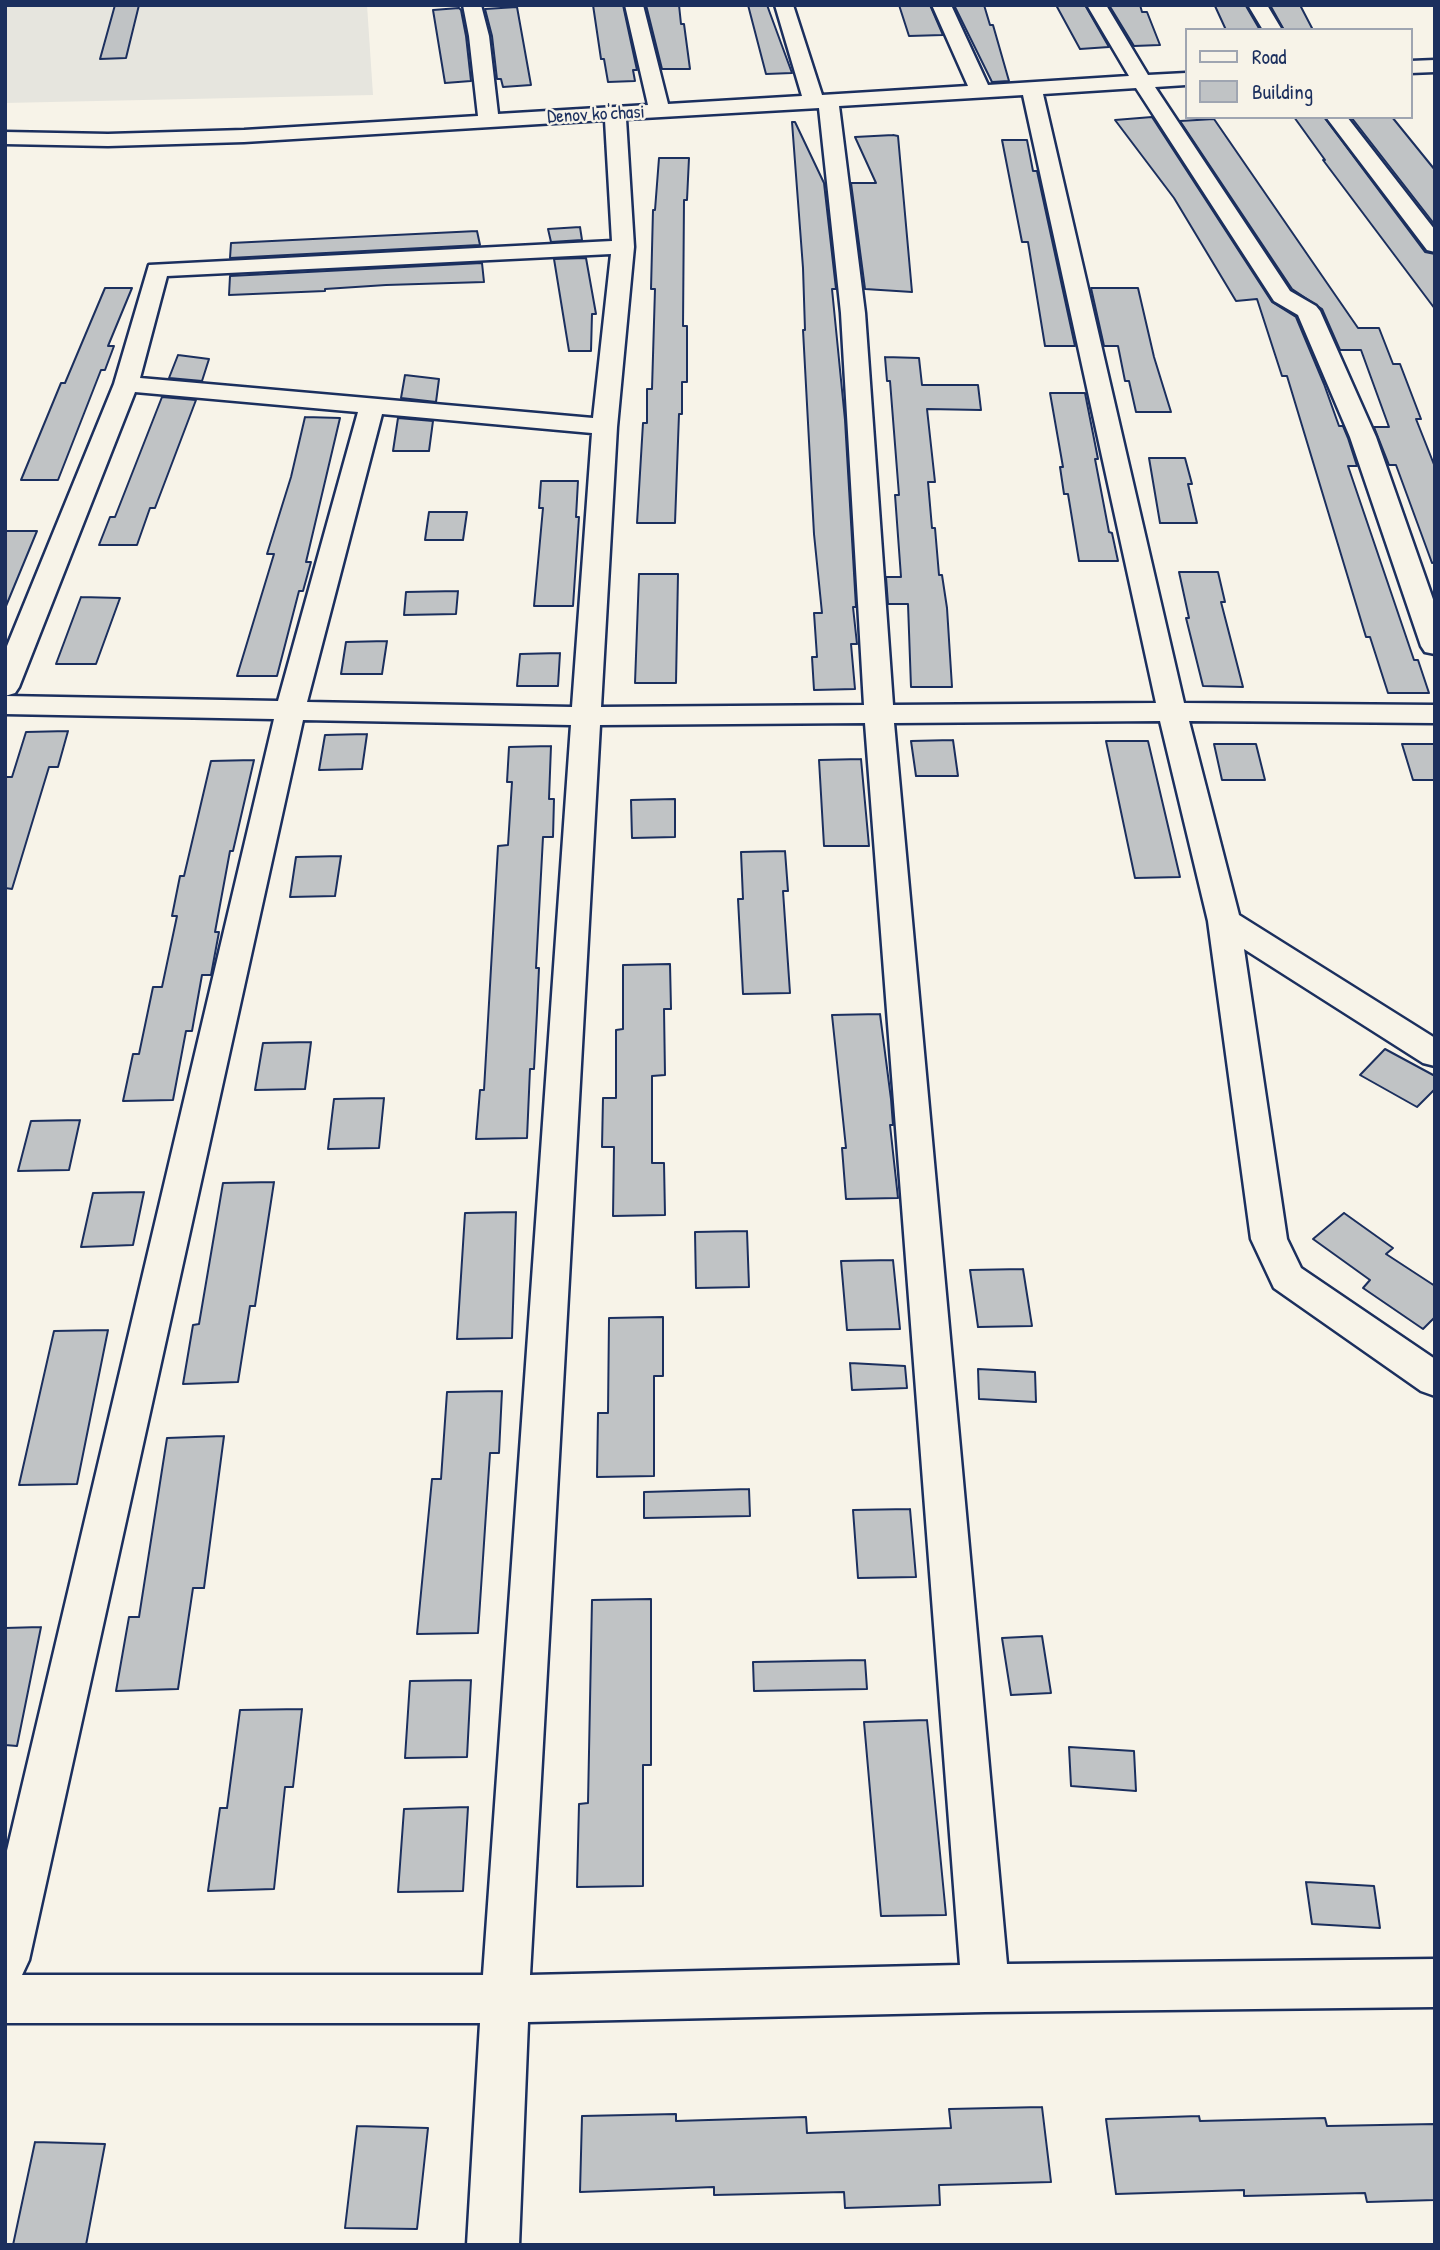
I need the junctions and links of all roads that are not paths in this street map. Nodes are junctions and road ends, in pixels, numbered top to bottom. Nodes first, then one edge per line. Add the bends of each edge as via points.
1 (472, 5) edge
2 (634, 5) edge
3 (784, 5) edge
4 (941, 5) edge
5 (1096, 5) edge
6 (1257, 5) edge
7 (1272, 28) edge
8 (1435, 66) edge
9 (1412, 67) edge
10 (1184, 79) edge
11 (1142, 82) junction
12 (1032, 89) junction
13 (981, 92) junction
14 (821, 102) junction
15 (660, 111) junction
16 (615, 114) junction
17 (1338, 119) edge
18 (489, 121) junction
19 (5, 138) edge
20 (1435, 245) edge
21 (623, 247) junction
22 (126, 384) junction
23 (372, 407) junction
24 (605, 427) junction
25 (1435, 646) edge
26 (5, 687) edge
27 (5, 705) edge
28 (291, 708) junction
29 (1172, 712) junction
30 (1435, 714) edge
31 (879, 715) junction
32 (586, 716) junction
33 (1224, 921) junction
34 (1435, 1054) edge
35 (1435, 1380) edge
36 (5, 1959) edge
37 (1435, 1983) edge
38 (985, 1988) junction
39 (505, 1999) junction
40 (5, 2000) edge
41 (493, 2245) edge

1 - 18 street
2 - 15 street
3 - 14 street
4 - 13 street
5 - 11 street
6 - 7 street
8 - 9 street
10 - 11 street, Denov ko'chasi
11 - 12 street, Denov ko'chasi
11 - 25 street via 1282,296 1308,311 1363,438
12 - 13 street, Denov ko'chasi
12 - 29 street
13 - 14 street, Denov ko'chasi
14 - 15 street, Denov ko'chasi
14 - 31 street via 853,313
15 - 16 street, Denov ko'chasi
16 - 18 street, Denov ko'chasi
16 - 21 street
17 - 20 street
18 - 19 street, Denov ko'chasi via 230,137
21 - 22 street via 157,270
21 - 24 street
22 - 23 street
22 - 26 street
23 - 24 street
23 - 28 street
24 - 32 street
27 - 28 street
28 - 32 street
28 - 36 street
29 - 30 street
29 - 31 street
29 - 33 street
31 - 32 street
31 - 38 street
32 - 39 street
33 - 34 street
33 - 35 street via 1269,1239 1287,1278
37 - 38 street
38 - 39 street
39 - 40 street
39 - 41 street

